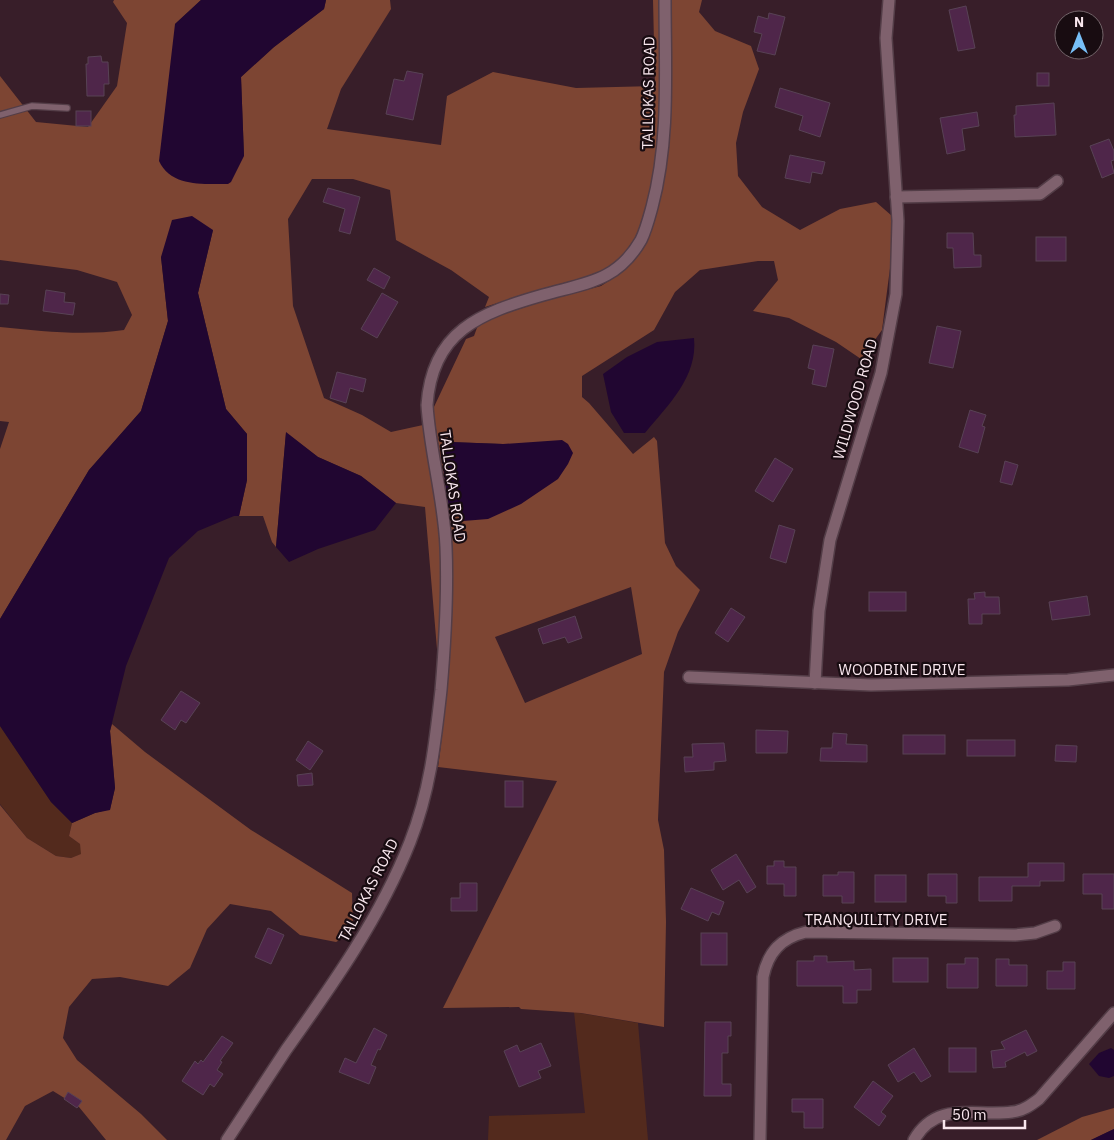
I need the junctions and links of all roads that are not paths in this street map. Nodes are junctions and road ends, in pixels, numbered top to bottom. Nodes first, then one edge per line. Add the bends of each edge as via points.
1 (665, 0) edge
2 (889, 0) edge
3 (67, 108) dead end
4 (0, 114) edge
5 (1057, 181) dead end
6 (896, 197) junction
7 (1114, 675) edge
8 (689, 677) dead end
9 (815, 683) junction
10 (1055, 926) dead end
11 (1114, 1013) edge
12 (227, 1140) edge
13 (760, 1140) edge
14 (914, 1140) edge

1 - 12 street, TALLOKAS ROAD via 664,141 646,228 636,248 616,270 599,280 542,295 478,318 450,342 432,374 427,405 445,525 446,614 430,779 411,841 372,922 328,993
2 - 6 street, WILDWOOD ROAD via 886,38
3 - 4 lane via 32,106
5 - 6 street via 1040,194
6 - 9 street, WILDWOOD ROAD via 896,294 890,334 830,540 819,611
7 - 9 street, WOODBINE DRIVE via 967,684
8 - 9 street, WOODBINE DRIVE
10 - 13 street, TRANQUILITY DRIVE via 1015,935 806,932 785,940 770,954 763,977
11 - 14 street via 1030,1106 1012,1112 940,1116 921,1130

